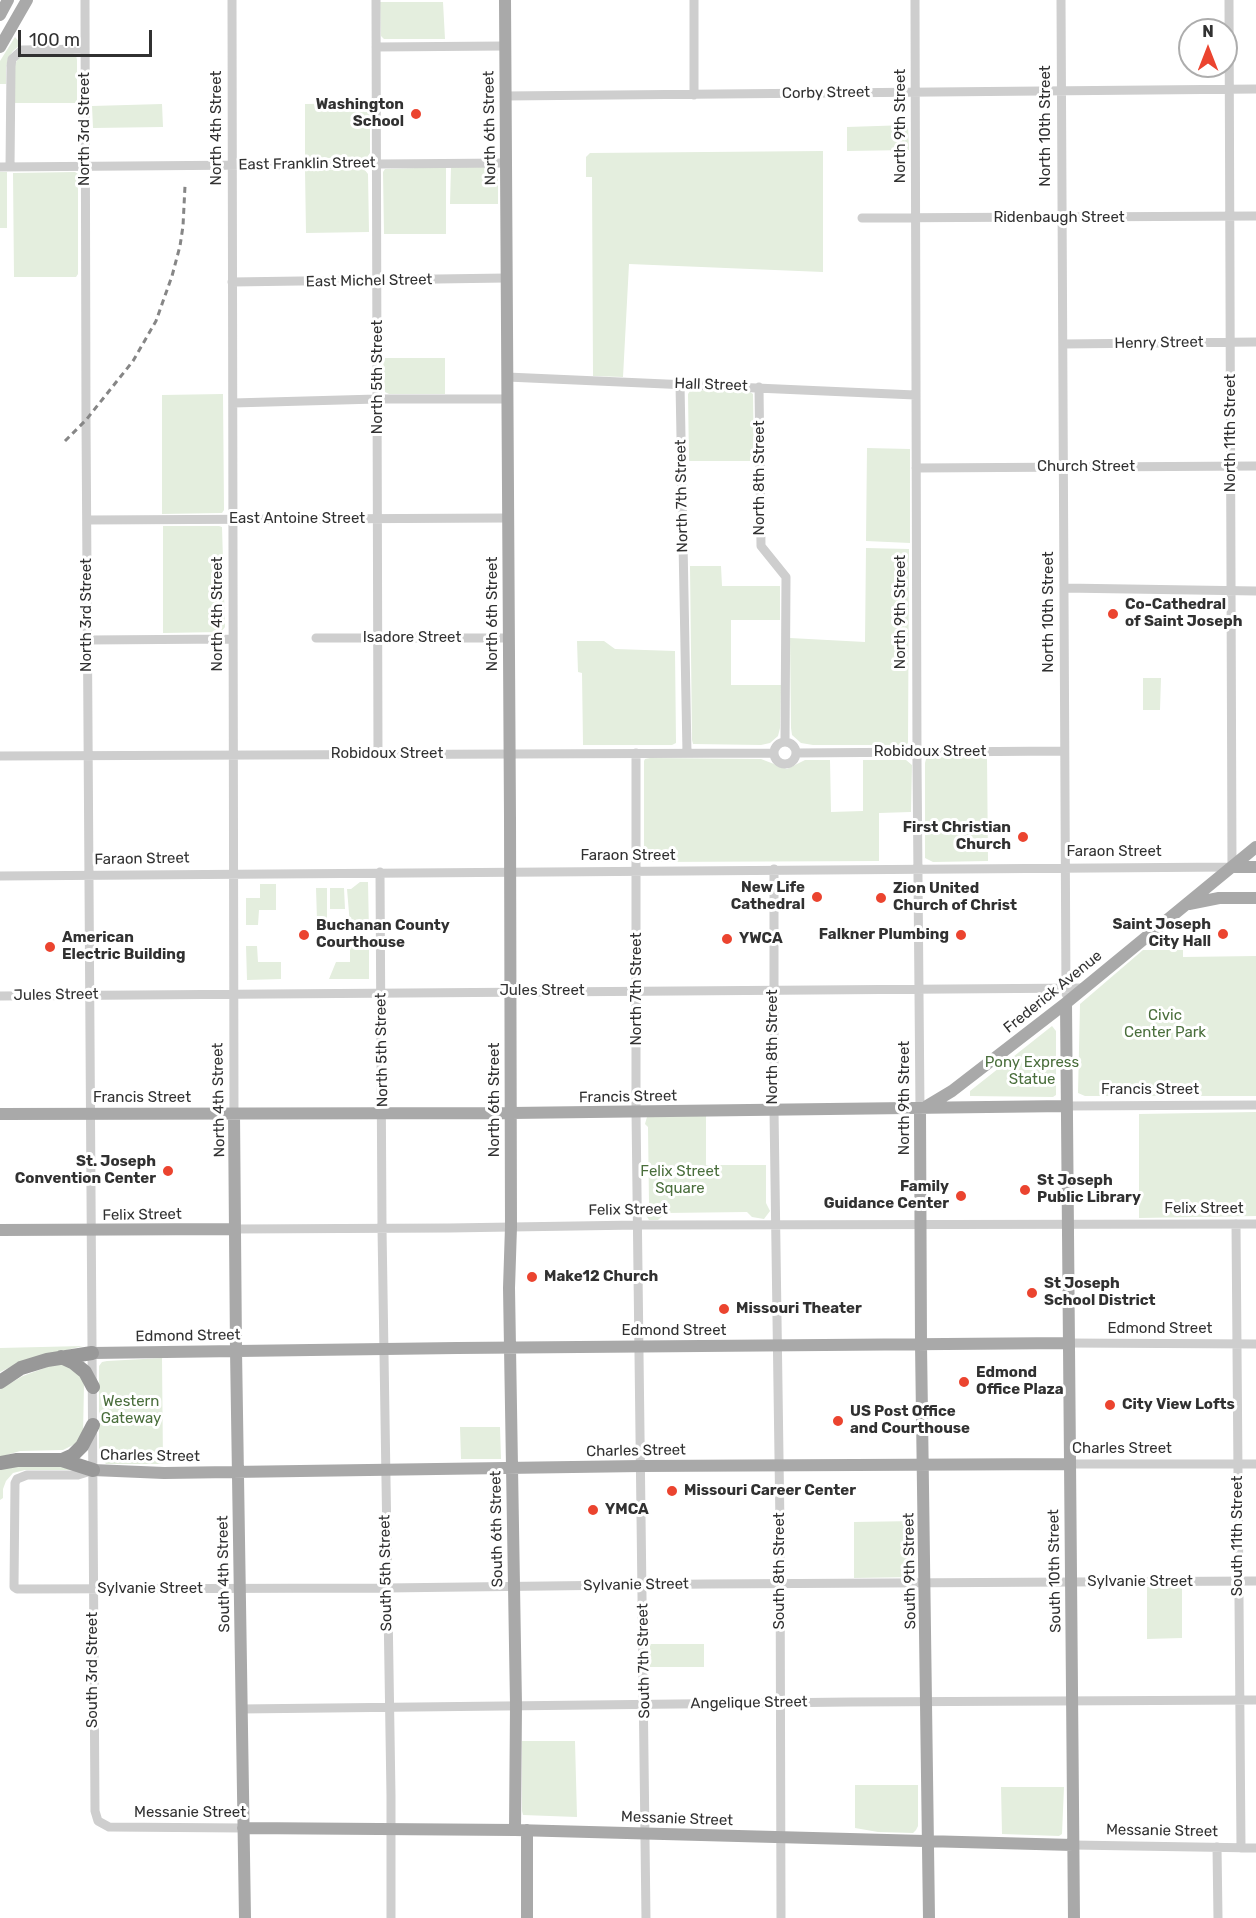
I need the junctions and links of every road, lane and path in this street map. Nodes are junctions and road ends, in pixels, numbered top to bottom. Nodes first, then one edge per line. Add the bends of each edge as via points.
1 (8, 0) edge
2 (27, 0) edge
3 (85, 0) edge
4 (232, 0) edge
5 (376, 0) edge
6 (505, 0) edge
7 (694, 0) edge
8 (915, 0) edge
9 (1061, 0) edge
10 (1229, 0) edge
11 (0, 15) edge
12 (376, 46) junction
13 (504, 46) junction
14 (0, 47) edge
15 (85, 49) junction
16 (1256, 89) edge
17 (1229, 90) junction
18 (1061, 91) junction
19 (915, 92) junction
20 (694, 95) junction
21 (505, 96) junction
22 (506, 163) junction
23 (376, 164) junction
24 (232, 165) junction
25 (86, 166) junction
26 (5, 167) edge
27 (1229, 216) junction
28 (1256, 216) edge
29 (862, 218) dead end
30 (915, 218) junction
31 (1062, 218) junction
32 (506, 278) junction
33 (378, 281) junction
34 (232, 282) junction
35 (1230, 342) junction
36 (1256, 342) edge
37 (1063, 344) junction
38 (507, 377) junction
39 (680, 384) junction
40 (759, 387) junction
41 (915, 395) junction
42 (377, 399) junction
43 (507, 399) junction
44 (232, 403) junction
45 (1231, 466) junction
46 (1256, 466) edge
47 (1064, 467) junction
48 (916, 468) junction
49 (378, 518) junction
50 (508, 518) junction
51 (233, 519) junction
52 (87, 520) junction
53 (1064, 588) junction
54 (1230, 590) junction
55 (1256, 591) edge
56 (316, 638) dead end
57 (378, 638) junction
58 (508, 638) junction
59 (233, 639) junction
60 (88, 640) junction
61 (785, 741) junction
62 (1064, 751) junction
63 (916, 752) junction
64 (636, 753) junction
65 (687, 753) junction
66 (774, 753) junction
67 (796, 753) junction
68 (378, 754) junction
69 (509, 754) junction
70 (88, 755) junction
71 (233, 755) junction
72 (0, 756) edge
73 (1256, 847) edge
74 (1065, 867) junction
75 (1232, 867) junction
76 (1256, 867) edge
77 (917, 868) junction
78 (774, 869) junction
79 (636, 870) junction
80 (510, 871) junction
81 (380, 872) junction
82 (233, 874) junction
83 (88, 875) junction
84 (0, 876) edge
85 (1256, 898) edge
86 (1185, 905) junction
87 (1066, 988) junction
88 (1084, 988) junction
89 (919, 989) junction
90 (637, 990) junction
91 (773, 990) junction
92 (510, 991) junction
93 (381, 992) junction
94 (89, 994) junction
95 (233, 994) junction
96 (0, 996) edge
97 (1066, 1003) junction
98 (1256, 1105) edge
99 (1067, 1106) junction
100 (920, 1109) junction
101 (774, 1110) junction
102 (636, 1111) junction
103 (382, 1112) junction
104 (90, 1113) junction
105 (511, 1113) junction
106 (0, 1114) edge
107 (234, 1114) junction
108 (776, 1224) junction
109 (920, 1224) junction
110 (1067, 1224) junction
111 (1236, 1224) junction
112 (1256, 1224) edge
113 (638, 1225) junction
114 (511, 1227) junction
115 (382, 1228) junction
116 (235, 1229) junction
117 (0, 1230) edge
118 (90, 1230) junction
119 (1068, 1343) junction
120 (921, 1344) junction
121 (1237, 1344) junction
122 (1256, 1344) edge
123 (778, 1346) junction
124 (509, 1347) junction
125 (640, 1347) junction
126 (383, 1349) junction
127 (236, 1350) junction
128 (92, 1353) junction
129 (61, 1357) junction
130 (0, 1382) edge
131 (93, 1387) junction
132 (93, 1425) junction
133 (62, 1460) junction
134 (0, 1463) edge
135 (923, 1464) junction
136 (1069, 1464) junction
137 (1237, 1464) junction
138 (1256, 1464) edge
139 (779, 1465) junction
140 (641, 1466) junction
141 (511, 1468) junction
142 (385, 1469) junction
143 (93, 1470) junction
144 (237, 1472) junction
145 (1256, 1581) edge
146 (1238, 1582) junction
147 (780, 1583) junction
148 (925, 1583) junction
149 (1071, 1583) junction
150 (643, 1585) junction
151 (514, 1586) junction
152 (240, 1588) junction
153 (386, 1588) junction
154 (16, 1589) joint
155 (93, 1589) junction
156 (1239, 1700) junction
157 (1256, 1700) edge
158 (927, 1701) junction
159 (1072, 1701) junction
160 (780, 1702) junction
161 (644, 1704) junction
162 (516, 1705) junction
163 (389, 1707) junction
164 (241, 1709) junction
165 (98, 1821) joint
166 (243, 1828) junction
167 (391, 1828) junction
168 (521, 1830) junction
169 (646, 1833) junction
170 (780, 1837) junction
171 (928, 1842) junction
172 (1073, 1845) junction
173 (1217, 1847) junction
174 (1241, 1848) junction
175 (1256, 1848) edge
176 (244, 1918) edge
177 (391, 1918) edge
178 (527, 1918) edge
179 (646, 1918) edge
180 (781, 1918) edge
181 (928, 1918) edge
182 (1074, 1918) edge
183 (1218, 1918) edge

1 - 11 main road
2 - 14 main road
3 - 15 street, North 3rd Street
4 - 24 street, North 4th Street
5 - 12 street, North 5th Street
6 - 13 main road, North 6th Street
7 - 20 street
8 - 19 street, North 9th Street
9 - 18 street, North 10th Street
10 - 17 street, North 11th Street
12 - 13 street
12 - 23 street, North 5th Street
13 - 21 main road, North 6th Street
15 - 25 street, North 3rd Street
15 - 26 street via 22,50 12,59
16 - 17 street, Corby Street
17 - 18 street, Corby Street
17 - 27 street, North 11th Street
18 - 19 street, Corby Street
18 - 31 street, North 10th Street
19 - 20 street, Corby Street
19 - 30 street, North 9th Street
20 - 21 street, Corby Street
21 - 22 main road, North 6th Street
22 - 23 street, East Franklin Street
22 - 32 main road, North 6th Street
23 - 24 street, East Franklin Street
23 - 33 street, North 5th Street
24 - 25 street, East Franklin Street
24 - 34 street, North 4th Street
25 - 26 street, East Franklin Street
25 - 52 street, North 3rd Street
27 - 28 street, Ridenbaugh Street
27 - 31 street, Ridenbaugh Street
27 - 35 street, North 11th Street
29 - 30 street, Ridenbaugh Street
30 - 31 street, Ridenbaugh Street
30 - 41 street, North 9th Street
31 - 37 street, North 10th Street
32 - 33 street, East Michel Street
32 - 38 main road, North 6th Street
33 - 34 street, East Michel Street
33 - 42 street, North 5th Street
34 - 44 street, North 4th Street
35 - 36 street, Henry Street
35 - 37 street, Henry Street
35 - 45 street, North 11th Street
37 - 47 street, North 10th Street
38 - 39 street, Hall Street
38 - 43 main road, North 6th Street
39 - 40 street, Hall Street
39 - 65 street, North 7th Street
40 - 41 street, Hall Street
40 - 61 street, North 8th Street via 761,546 786,577
41 - 48 street, North 9th Street
42 - 43 street
42 - 44 street
42 - 49 street, North 5th Street
43 - 50 main road, North 6th Street
44 - 51 street, North 4th Street
45 - 46 street, Church Street
45 - 47 street, Church Street
45 - 54 street, North 11th Street
47 - 48 street, Church Street
47 - 53 street, North 10th Street
48 - 63 street, North 9th Street
49 - 50 street, East Antoine Street
49 - 51 street, East Antoine Street
49 - 57 street, North 5th Street
50 - 58 main road, North 6th Street
51 - 52 street, East Antoine Street
51 - 59 street, North 4th Street
52 - 60 street, North 3rd Street
53 - 54 street
53 - 62 street, North 10th Street
54 - 55 street
54 - 75 street, North 11th Street
56 - 57 street, Isadore Street
57 - 58 street, Isadore Street
57 - 68 street, North 5th Street
58 - 69 main road, North 6th Street
59 - 60 street
59 - 71 street, North 4th Street
60 - 70 street, North 3rd Street
61 - 66 street via 777,744
61 - 67 street via 792,743
62 - 63 street, Robidoux Street
62 - 74 street, North 10th Street
63 - 67 street, Robidoux Street
63 - 77 street, North 9th Street
64 - 65 street, Robidoux Street
64 - 69 street, Robidoux Street
64 - 79 street, North 7th Street
65 - 66 street, Robidoux Street
66 - 67 street via 777,761 787,764
68 - 69 street, Robidoux Street
68 - 71 street, Robidoux Street
69 - 80 main road, North 6th Street
70 - 71 street, Robidoux Street
70 - 72 street, Robidoux Street
70 - 83 street, North 3rd Street
71 - 82 street, North 4th Street
73 - 75 main road, Frederick Avenue
74 - 75 street, Faraon Street
74 - 77 street, Faraon Street
74 - 87 street, North 10th Street
75 - 76 main road, Faraon Street
75 - 86 main road, Frederick Avenue
77 - 78 street, Faraon Street
77 - 89 street, North 9th Street
78 - 79 street, Faraon Street
78 - 91 street, North 8th Street
79 - 80 street, Faraon Street
79 - 90 street, North 7th Street
80 - 81 street, Faraon Street
80 - 92 main road, North 6th Street
81 - 82 street, Faraon Street
81 - 93 street, North 5th Street
82 - 83 street, Faraon Street
82 - 95 street, North 4th Street
83 - 84 street, Faraon Street
83 - 94 street, North 3rd Street
85 - 86 main road via 1219,898
86 - 88 main road, Frederick Avenue
87 - 88 street, Jules Street
87 - 89 street, Jules Street
87 - 97 street, North 10th Street
88 - 97 main road, Frederick Avenue
89 - 91 street, Jules Street
89 - 100 street, North 9th Street
90 - 91 street, Jules Street
90 - 92 street, Jules Street
90 - 102 street, North 7th Street
91 - 101 street, North 8th Street
92 - 93 street, Jules Street
92 - 105 main road, North 6th Street
93 - 95 street, Jules Street
93 - 103 street, North 5th Street
94 - 95 street, Jules Street
94 - 96 street, Jules Street
94 - 104 street, North 3rd Street
95 - 107 street, North 4th Street
97 - 99 main road, North 10th Street
97 - 100 main road, Frederick Avenue via 952,1091
98 - 99 street, Francis Street
99 - 100 main road, Francis Street
99 - 110 main road, North 10th Street
100 - 101 main road, Francis Street
100 - 109 main road, North 9th Street
101 - 102 main road, Francis Street
101 - 108 street, North 8th Street
102 - 105 main road, Francis Street
102 - 113 street, North 7th Street
103 - 105 main road, Francis Street
103 - 107 main road, Francis Street
103 - 115 street, North 5th Street
104 - 106 main road, Francis Street
104 - 107 main road, Francis Street
104 - 118 street, North 3rd Street
105 - 114 main road, North 6th Street
107 - 116 main road, North 4th Street
108 - 109 street, Felix Street
108 - 113 street, Felix Street
108 - 123 street, South 8th Street
109 - 110 street, Felix Street
109 - 120 main road, South 9th Street
110 - 111 street, Felix Street
110 - 119 main road, South 10th Street
111 - 112 street, Felix Street
111 - 121 street, South 11th Street
113 - 114 street, Felix Street
113 - 125 street, South 7th Street
114 - 115 street, Felix Street
114 - 124 main road, South 6th Street
115 - 116 street, Felix Street
115 - 126 street, South 5th Street
116 - 118 main road, Felix Street
116 - 127 main road, South 4th Street
117 - 118 main road, Felix Street
118 - 128 street, South 3rd Street
119 - 120 main road, Edmond Street
119 - 121 street, Edmond Street
119 - 136 main road, South 10th Street
120 - 123 main road, Edmond Street
120 - 135 main road, South 9th Street
121 - 122 street, Edmond Street
121 - 137 street, South 11th Street
123 - 125 main road, Edmond Street
123 - 139 street, South 8th Street
124 - 125 main road, Edmond Street
124 - 126 main road, Edmond Street
124 - 141 main road, South 6th Street
125 - 140 street, South 7th Street
126 - 127 main road, Edmond Street
126 - 142 street, South 5th Street
127 - 128 main road, Edmond Street
127 - 144 main road, South 4th Street
128 - 129 highway
128 - 131 street, South 3rd Street
129 - 130 highway via 21,1368
129 - 131 highway via 85,1372
131 - 132 street, South 3rd Street
132 - 133 highway via 82,1446
132 - 143 street, South 3rd Street
133 - 134 highway
133 - 143 highway
135 - 136 main road, Charles Street
135 - 139 main road, Charles Street
135 - 148 main road, South 9th Street
136 - 137 street, Charles Street
136 - 149 main road, South 10th Street
137 - 138 street, Charles Street
137 - 146 street, South 11th Street
139 - 140 main road, Charles Street
139 - 147 street, South 8th Street
140 - 141 main road, Charles Street
140 - 150 street, South 7th Street
141 - 142 main road, Charles Street
141 - 151 main road, South 6th Street
142 - 144 main road, Charles Street
142 - 153 street, South 5th Street
143 - 144 main road, Charles Street
143 - 154 street, Charles Street via 78,1475 27,1475 17,1479
143 - 155 street, South 3rd Street
144 - 152 main road, South 4th Street
145 - 146 street, Sylvanie Street
146 - 149 street, Sylvanie Street
146 - 156 street, South 11th Street
147 - 148 street, Sylvanie Street
147 - 150 street, Sylvanie Street
147 - 160 street, South 8th Street
148 - 149 street, Sylvanie Street
148 - 158 main road, South 9th Street
149 - 159 main road, South 10th Street
150 - 151 street, Sylvanie Street
150 - 161 street, South 7th Street
151 - 153 street, Sylvanie Street
151 - 162 main road, South 6th Street
152 - 153 street, Sylvanie Street
152 - 155 street, Sylvanie Street
152 - 164 main road, South 4th Street
153 - 163 street, South 5th Street
154 - 155 street, Sylvanie Street
155 - 165 street, South 3rd Street via 94,1811
156 - 157 street, Angelique Street
156 - 159 street, Angelique Street
156 - 174 street, South 11th Street
158 - 159 street, Angelique Street
158 - 160 street, Angelique Street
158 - 171 main road, South 9th Street
159 - 172 main road, South 10th Street
160 - 161 street, Angelique Street
160 - 170 street, South 8th Street
161 - 162 street, Angelique Street
161 - 169 street, South 7th Street
162 - 163 street, Angelique Street
162 - 168 main road, South 6th Street
163 - 164 street, Angelique Street
163 - 167 street, South 5th Street
164 - 166 main road, South 4th Street
165 - 166 street, Messanie Street via 118,1827
166 - 167 main road, Messanie Street
166 - 176 main road, South 4th Street
167 - 168 main road, Messanie Street
167 - 177 street, South 5th Street
168 - 169 main road, Messanie Street
168 - 178 main road, South 6th Street
169 - 170 main road, Messanie Street
169 - 179 street, South 7th Street
170 - 171 main road, Messanie Street
170 - 180 street, South 8th Street
171 - 172 main road, Messanie Street
171 - 181 main road, South 9th Street
172 - 173 street, Messanie Street
172 - 182 main road, South 10th Street
173 - 174 street, Messanie Street
173 - 183 street
174 - 175 street, Messanie Street

